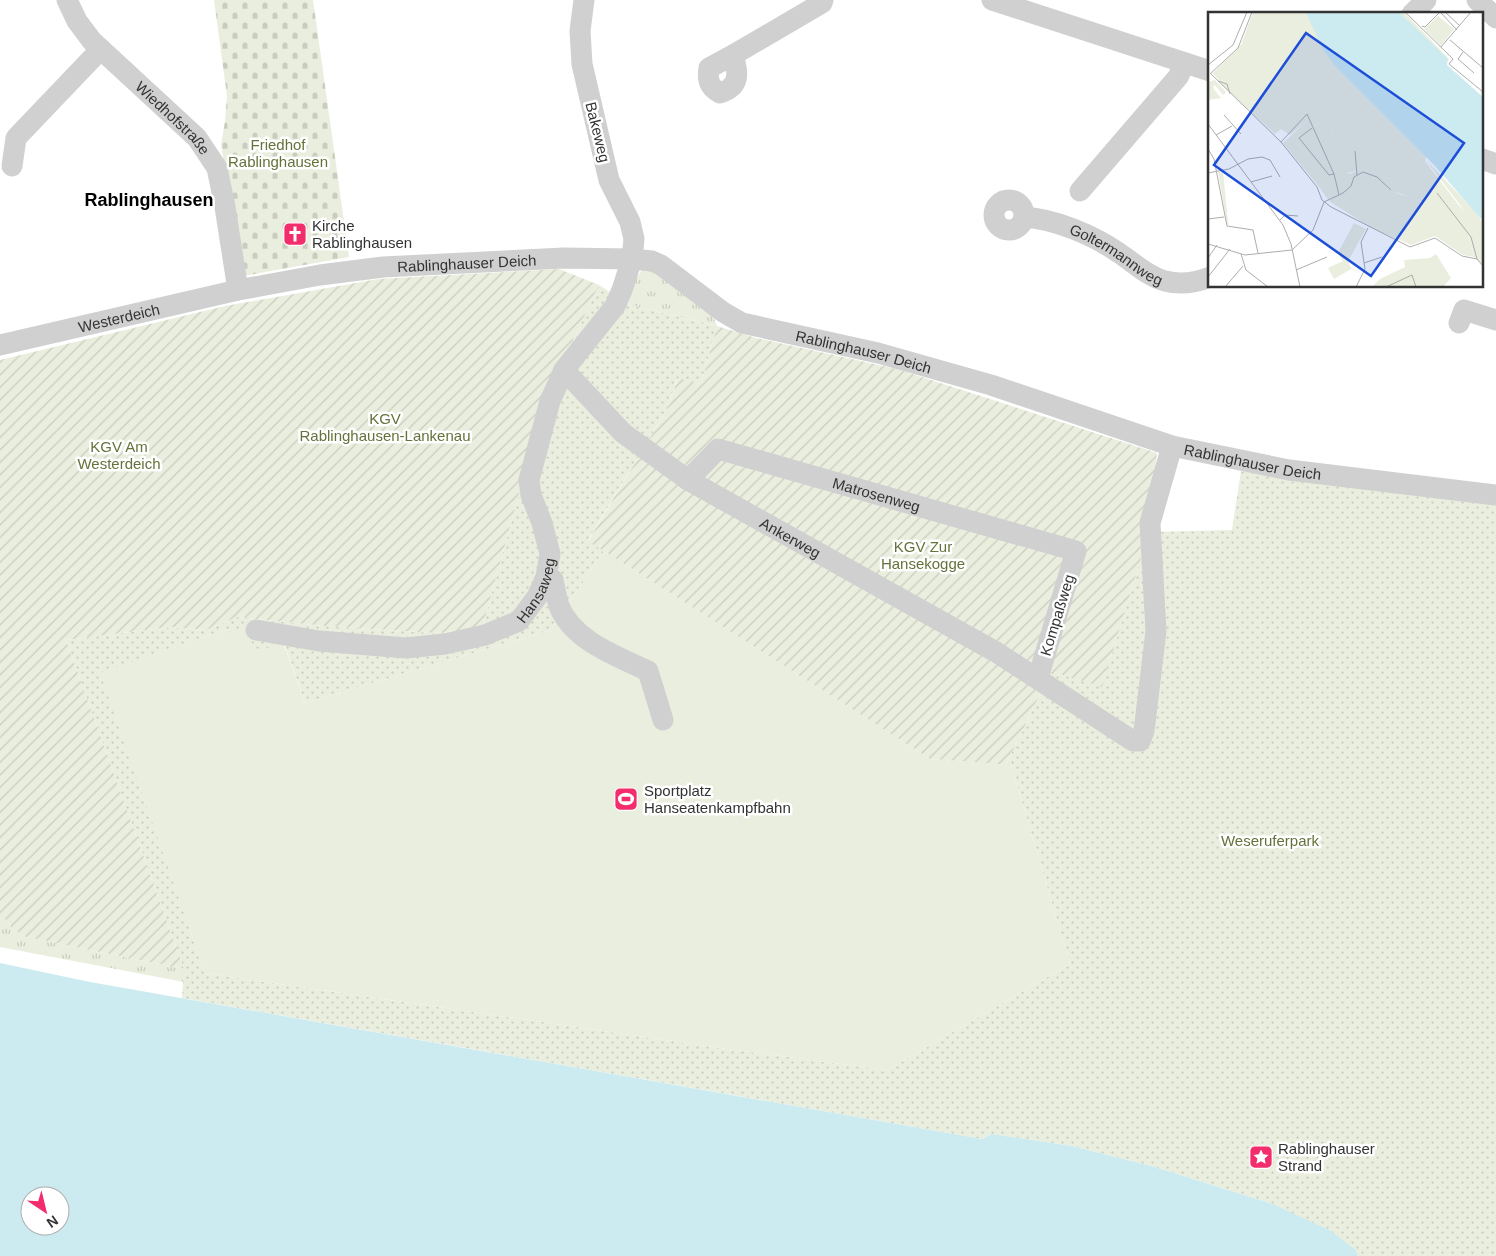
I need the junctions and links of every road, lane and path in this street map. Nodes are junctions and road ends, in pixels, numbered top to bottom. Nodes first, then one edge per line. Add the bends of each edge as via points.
1 (67, 0) edge
2 (584, 0) edge
3 (823, 0) edge
4 (992, 0) edge
5 (1426, 0) edge
6 (1477, 0) edge
7 (1414, 12) edge
8 (1496, 18) edge
9 (101, 49) junction
10 (733, 55) dead end
11 (1186, 63) junction
12 (1208, 70) edge
13 (1484, 160) edge
14 (1496, 164) edge
15 (12, 166) dead end
16 (1080, 191) dead end
17 (1024, 216) dead end
18 (632, 259) junction
19 (1208, 278) edge
20 (238, 290) junction
21 (1496, 320) edge
22 (1459, 323) dead end
23 (0, 346) edge
24 (564, 370) junction
25 (1172, 446) junction
26 (688, 480) junction
27 (1496, 496) edge
28 (1076, 551) joint
29 (546, 577) junction
30 (256, 630) dead end
31 (1038, 678) junction
32 (663, 720) dead end

1 - 9 street, Wiedhofstraße via 84,31
2 - 18 street, Bakeweg via 580,31 582,64 609,180 630,222 634,239
3 - 10 street
4 - 11 street
5 - 7 street
6 - 8 street
9 - 15 street via 16,138
9 - 20 street, Wiedhofstraße via 197,138 217,168
11 - 12 street
11 - 16 street via 1178,77
13 - 14 street
17 - 19 street, Goltermannweg via 1057,223 1104,244 1163,281 1183,284
18 - 20 street, Rablinghauser Deich via 564,258 384,267
18 - 24 street, Hansaweg via 615,306
18 - 25 street, Rablinghauser Deich via 661,265 742,323 878,353 991,384
20 - 23 street, Westerdeich
21 - 22 street via 1464,310
24 - 26 street, Ankerweg via 623,433
24 - 29 street, Hansaweg via 550,401 529,480 550,554
25 - 27 street, Rablinghauser Deich via 1289,470
25 - 31 street, Ankerweg via 1150,523 1156,631 1144,731 1140,741 1132,741
26 - 28 street, Matrosenweg via 718,448
26 - 31 street, Ankerweg
28 - 31 street, Kompaßweg
29 - 30 street, Hansaweg via 537,597 519,621 485,635 445,644 406,648 319,641
29 - 32 street via 552,580 560,607 573,626 592,642 648,671

